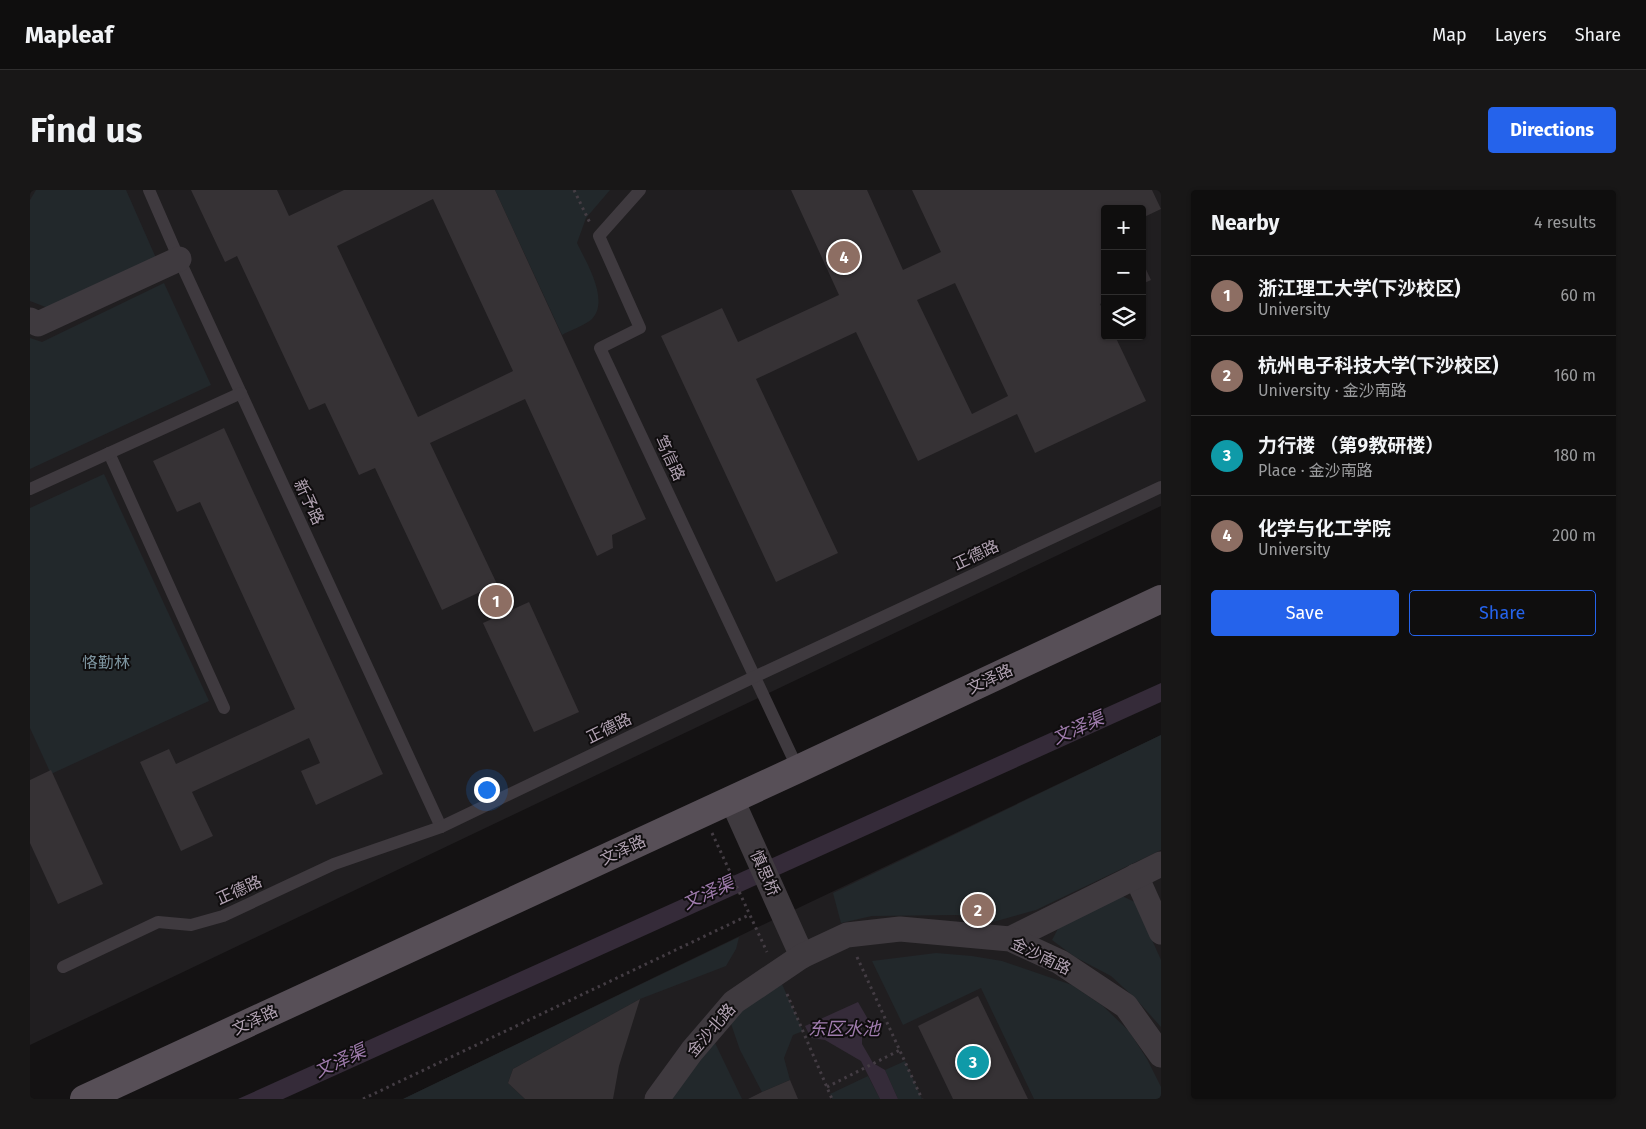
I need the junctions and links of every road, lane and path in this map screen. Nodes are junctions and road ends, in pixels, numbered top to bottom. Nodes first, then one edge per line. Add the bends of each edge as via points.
1 (149, 190) edge
2 (574, 190) edge
3 (640, 190) edge
4 (599, 236) junction
5 (179, 259) junction
6 (30, 320) edge
7 (241, 393) junction
8 (109, 453) junction
9 (1161, 487) edge
10 (30, 489) edge
11 (1161, 599) edge
12 (754, 677) junction
13 (224, 708) dead end
14 (798, 769) junction
15 (732, 800) junction
16 (441, 827) junction
17 (720, 851) dead end
18 (1161, 864) edge
19 (1136, 876) junction
20 (749, 915) junction
21 (1161, 932) edge
22 (847, 935) junction
23 (1010, 939) junction
24 (802, 956) junction
25 (63, 967) dead end
26 (777, 973) junction
27 (900, 1050) junction
28 (1161, 1055) edge
29 (826, 1087) junction
30 (84, 1099) edge
31 (363, 1099) edge
32 (658, 1099) edge
33 (832, 1099) edge
34 (922, 1099) edge

1 - 5 lane, 新予路
2 - 4 path via 586,218
3 - 4 lane
4 - 12 lane, 笃信路 via 640,328 600,348
5 - 6 street via 38,324
5 - 7 lane, 新予路
7 - 8 lane
7 - 16 lane, 新予路
8 - 10 lane
8 - 13 lane
9 - 12 lane, 正德路
11 - 14 main road, 文泽路
12 - 14 lane, 笃信路
12 - 16 lane, 正德路
14 - 15 main road, 文泽路
15 - 24 street, 慎思桥
15 - 30 main road, 文泽路
16 - 25 lane, 正德路 via 334,864 224,916 191,925 158,922
17 - 20 path
18 - 19 street
19 - 21 street
19 - 23 street
20 - 26 path
20 - 31 path
22 - 23 street, 金沙南路 via 900,929
22 - 24 street, 金沙南路
22 - 27 path
23 - 28 street, 金沙南路 via 1060,962 1126,1006
24 - 26 street, 金沙北路
26 - 29 path
26 - 32 street, 金沙北路 via 734,1002 692,1050
27 - 29 path
27 - 34 path
29 - 33 path

